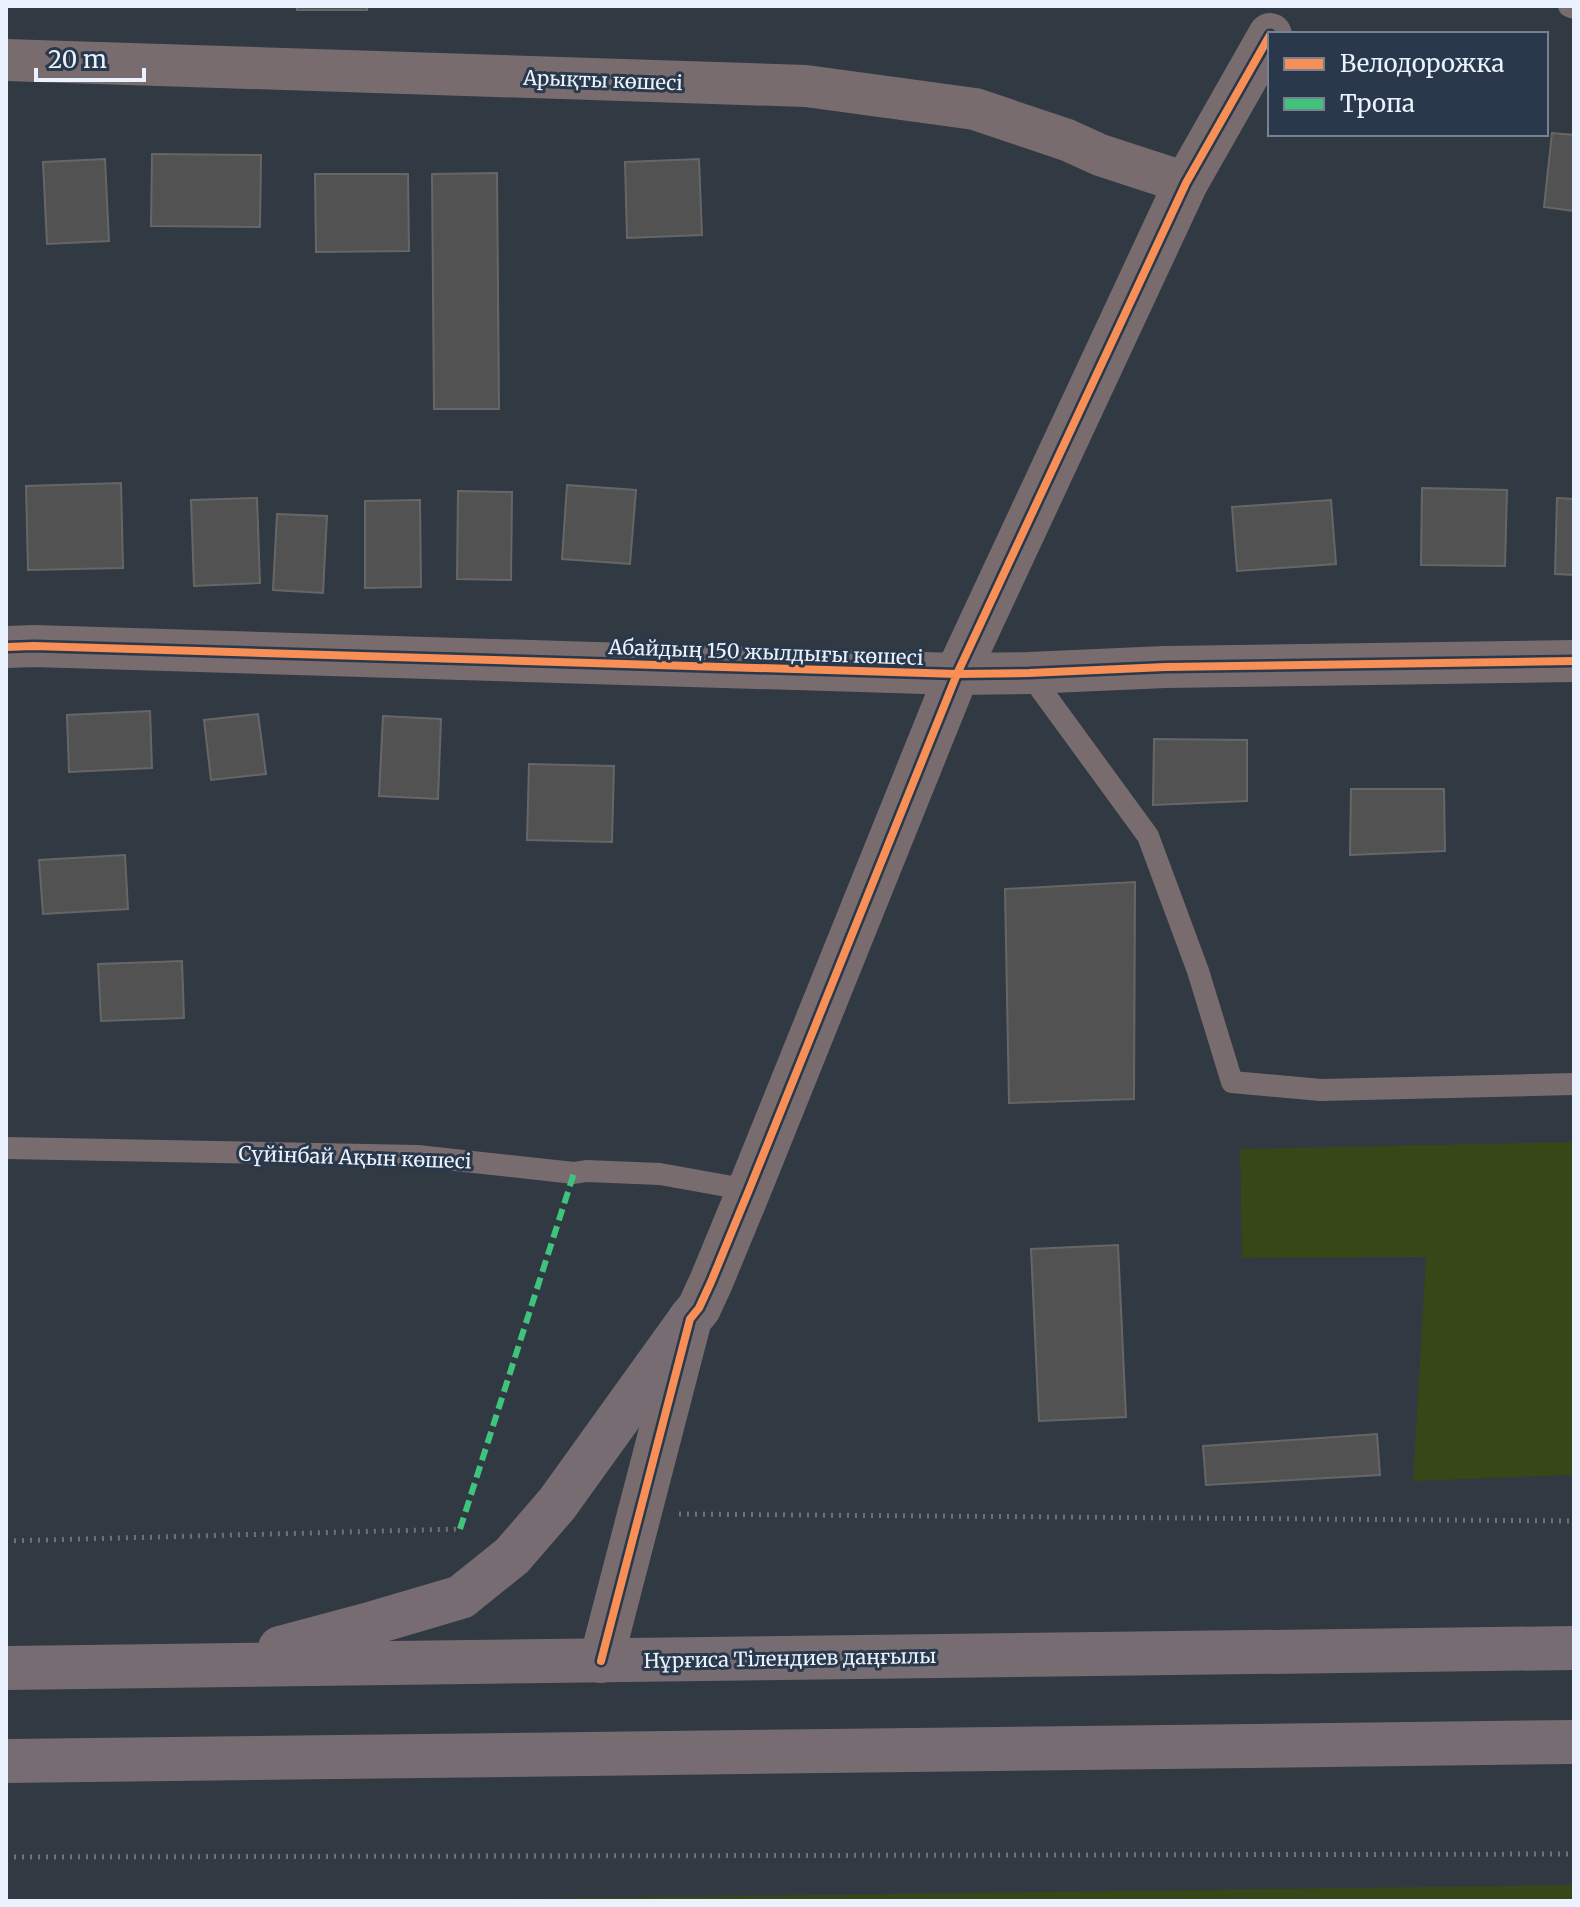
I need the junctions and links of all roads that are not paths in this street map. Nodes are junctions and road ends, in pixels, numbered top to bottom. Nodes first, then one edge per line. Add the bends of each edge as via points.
1 (1287, 6) edge
2 (1272, 32) edge
3 (1268, 39) edge
4 (6, 60) edge
5 (1186, 183) junction
6 (6, 647) edge
7 (1574, 661) edge
8 (1029, 673) junction
9 (957, 674) junction
10 (1574, 1084) edge
11 (6, 1148) edge
12 (749, 1190) junction
13 (690, 1319) junction
14 (1574, 1648) edge
15 (601, 1661) junction
16 (214, 1665) junction
17 (6, 1668) edge
18 (1574, 1742) edge
19 (6, 1761) edge

1 - 2 street
3 - 5 street
4 - 5 street, Арықты көшесі via 806,86 975,109
5 - 9 street
6 - 9 street, Абайдың 150 жылдығы көшесі
7 - 8 street, Абайдың 150 жылдығы көшесі
8 - 9 street, Абайдың 150 жылдығы көшесі
8 - 10 lane via 1148,836 1232,1082 1321,1090
9 - 12 street
11 - 12 lane, Сүйінбай Ақын көшесі via 418,1156 574,1173 660,1174
12 - 13 street
13 - 15 street
13 - 16 main road via 557,1504 512,1556 461,1597
14 - 15 main road, Нұрғиса Тілендиев даңғылы
15 - 16 main road, Нұрғиса Тілендиев даңғылы
16 - 17 main road, Нұрғиса Тілендиев даңғылы
18 - 19 main road

